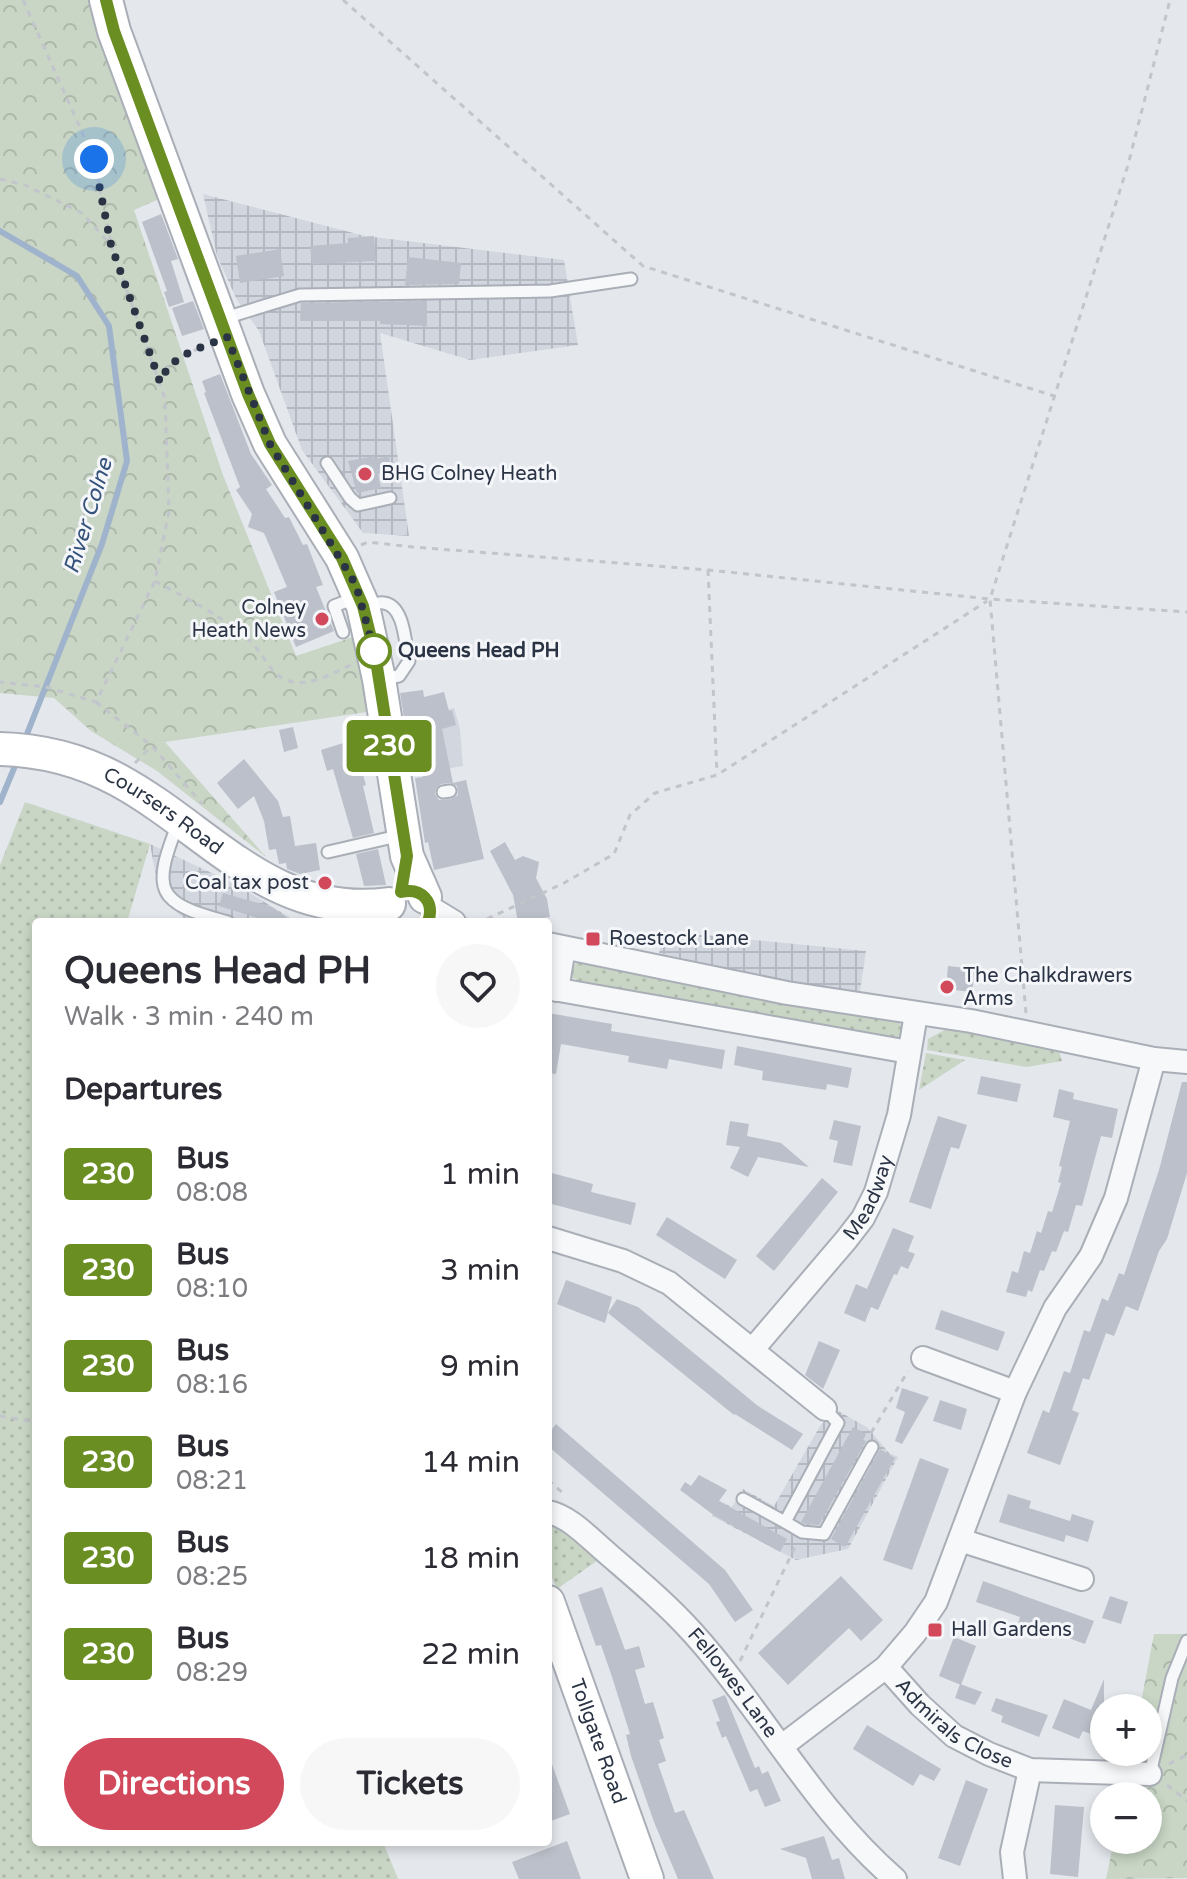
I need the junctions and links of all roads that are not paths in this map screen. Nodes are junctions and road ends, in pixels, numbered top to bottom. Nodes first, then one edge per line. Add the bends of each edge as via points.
1 (106, 0) edge
2 (631, 279) dead end
3 (224, 328) junction
4 (327, 463) dead end
5 (390, 498) dead end
6 (362, 601) junction
7 (343, 632) dead end
8 (0, 749) edge
9 (193, 815) junction
10 (405, 845) junction
11 (328, 852) dead end
12 (407, 911) edge
13 (213, 918) edge
14 (556, 946) edge
15 (553, 989) edge
16 (916, 1014) junction
17 (909, 1052) junction
18 (1154, 1059) junction
19 (1187, 1062) edge
20 (552, 1239) edge
21 (753, 1349) junction
22 (923, 1358) road end
23 (1015, 1392) junction
24 (825, 1409) joint
25 (872, 1447) road end
26 (743, 1499) dead end
27 (552, 1514) edge
28 (785, 1522) junction
29 (960, 1540) junction
30 (1082, 1579) dead end
31 (552, 1613) edge
32 (1187, 1641) edge
33 (886, 1667) junction
34 (782, 1746) junction
35 (1030, 1770) junction
36 (1150, 1774) joint
37 (647, 1879) edge
38 (895, 1879) edge
39 (1015, 1879) edge

1 - 3 street
2 - 3 lane via 550,291 300,295
3 - 6 street via 270,444 342,558
4 - 5 lane via 358,505
6 - 7 lane via 334,606
6 - 10 street via 403,799
8 - 9 street, Coursers Road via 85,764
9 - 12 street, Coursers Road via 251,872 274,885 331,904
9 - 13 lane via 165,856 162,876 174,903
10 - 11 lane
10 - 12 street
14 - 15 street
14 - 16 street
15 - 17 street
16 - 17 street, Meadway
16 - 18 street
17 - 21 street, Meadway via 890,1152 863,1218
18 - 19 street
18 - 23 street via 1116,1198 1091,1256 1055,1308
20 - 21 street via 623,1261 669,1283
21 - 24 street
22 - 23 street
23 - 29 street
24 - 28 lane via 838,1423
25 - 28 lane via 824,1534 802,1532
26 - 28 lane
27 - 34 street, Fellowes Lane via 650,1590 693,1633
29 - 30 street
29 - 33 street via 936,1602
31 - 37 street, Tollgate Road
32 - 36 lane via 1172,1678
33 - 34 street
33 - 35 street, Admirals Close via 954,1736
34 - 38 street, Fellowes Lane via 828,1811
35 - 36 street, Admirals Close
35 - 39 street, Admirals Close via 1012,1852

